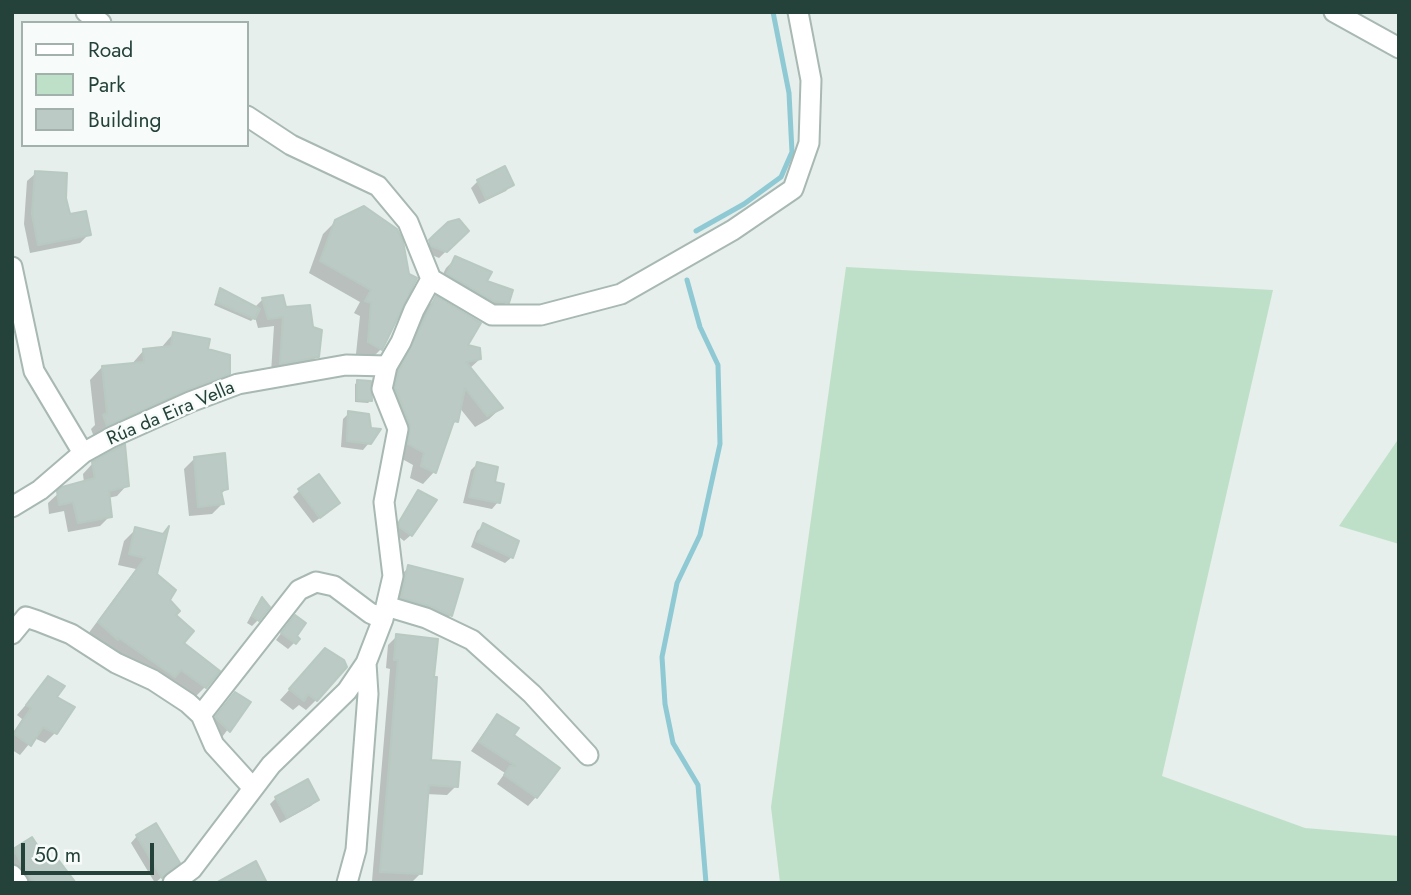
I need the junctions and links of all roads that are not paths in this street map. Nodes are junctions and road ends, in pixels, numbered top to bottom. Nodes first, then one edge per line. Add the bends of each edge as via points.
1 (798, 12) edge
2 (1334, 12) edge
3 (1399, 48) edge
4 (248, 117) edge
5 (12, 267) edge
6 (431, 279) junction
7 (387, 366) junction
8 (83, 453) junction
9 (12, 508) edge
10 (384, 612) junction
11 (12, 634) edge
12 (366, 663) junction
13 (201, 715) junction
14 (588, 755) dead end
15 (253, 788) junction
16 (12, 875) edge
17 (18, 883) edge
18 (173, 883) edge
19 (347, 883) edge

1 - 6 street via 811,80 809,144 793,189 733,230 621,294 541,315 492,315
2 - 3 street
4 - 6 street via 291,145 378,186 408,222
5 - 8 street, Rúa da Eira Vella via 34,371
6 - 7 street
7 - 8 street, Rúa da Eira Vella via 346,365 239,384
7 - 10 street via 382,389 398,429 384,502 393,576
8 - 9 street, Rúa da Eira Vella
10 - 12 street
10 - 13 street via 370,613 334,586 316,582 299,590
10 - 14 street via 426,618 472,640
11 - 13 street via 26,617 71,634 153,680
12 - 15 street via 347,691
12 - 19 street via 368,694 356,850
13 - 15 street via 214,745
15 - 18 street via 192,869
16 - 17 street

